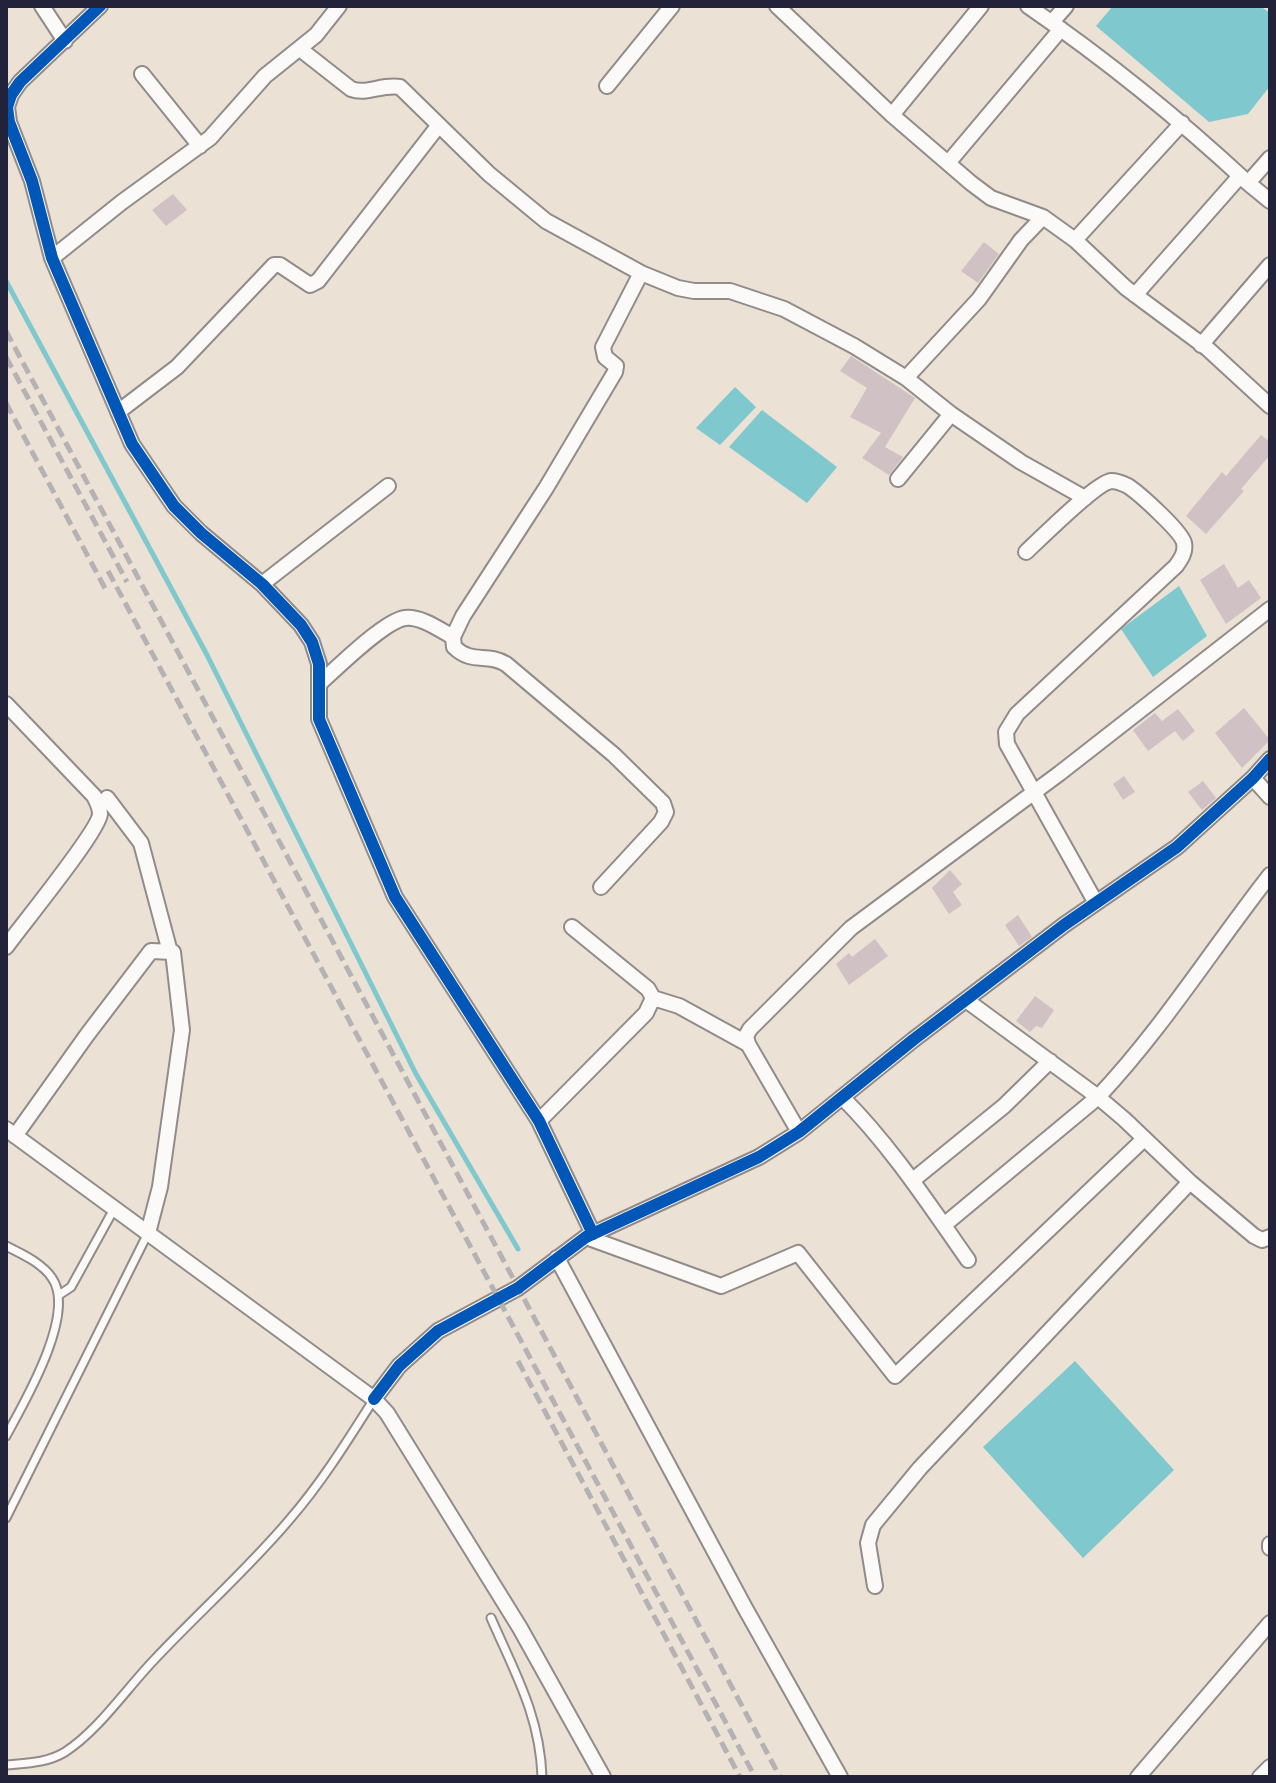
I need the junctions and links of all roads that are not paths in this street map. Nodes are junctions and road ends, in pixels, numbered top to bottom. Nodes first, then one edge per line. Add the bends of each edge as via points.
1 (42, 6) edge
2 (100, 6) edge
3 (339, 6) edge
4 (672, 6) edge
5 (777, 6) edge
6 (981, 6) edge
7 (1028, 6) edge
8 (1066, 6) edge
9 (794, 12) edge
10 (1057, 26) junction
11 (65, 41) junction
12 (300, 49) junction
13 (142, 74) dead end
14 (607, 86) dead end
15 (7, 106) edge
16 (892, 115) junction
17 (1182, 123) junction
18 (439, 125) junction
19 (200, 146) junction
20 (1270, 158) edge
21 (948, 163) junction
22 (1244, 180) junction
23 (1270, 201) edge
24 (1043, 217) junction
25 (1075, 240) junction
26 (52, 258) junction
27 (1270, 265) edge
28 (641, 273) junction
29 (1135, 295) junction
30 (1201, 345) junction
31 (906, 378) junction
32 (1267, 397) edge
33 (118, 412) junction
34 (951, 414) junction
35 (898, 479) dead end
36 (388, 486) dead end
37 (1085, 498) junction
38 (1026, 552) dead end
39 (262, 584) junction
40 (1270, 609) edge
41 (453, 637) junction
42 (319, 684) junction
43 (6, 704) edge
44 (1270, 759) edge
45 (1253, 778) junction
46 (1033, 793) junction
47 (1270, 797) edge
48 (107, 798) dead end
49 (1270, 875) edge
50 (601, 887) dead end
51 (1096, 903) junction
52 (572, 927) dead end
53 (6, 947) edge
54 (170, 952) junction
55 (653, 998) junction
56 (966, 1000) junction
57 (748, 1044) junction
58 (1050, 1061) junction
59 (842, 1097) junction
60 (1098, 1097) junction
61 (539, 1121) junction
62 (799, 1132) junction
63 (11, 1133) edge
64 (1144, 1139) junction
65 (913, 1180) junction
66 (1190, 1182) junction
67 (114, 1209) junction
68 (944, 1225) junction
69 (148, 1233) junction
70 (590, 1235) junction
71 (1270, 1237) edge
72 (6, 1246) edge
73 (557, 1258) junction
74 (968, 1260) dead end
75 (59, 1295) junction
76 (374, 1399) junction
77 (6, 1436) edge
78 (6, 1518) edge
79 (875, 1586) dead end
80 (491, 1618) dead end
81 (1270, 1623) edge
82 (6, 1765) edge
83 (1270, 1767) edge
84 (542, 1777) edge
85 (603, 1777) edge
86 (840, 1777) edge
87 (1138, 1777) edge
88 (1260, 1777) edge

1 - 11 street
2 - 11 street
3 - 12 street
4 - 14 street
5 - 9 street
6 - 16 street
7 - 10 street
8 - 10 street
9 - 16 street
10 - 17 street
10 - 21 street
11 - 15 street via 20,82
12 - 18 street via 361,93 400,87
12 - 19 street via 265,76
13 - 19 street
15 - 26 street
16 - 21 street
17 - 22 street
17 - 25 street
18 - 28 street via 546,221
18 - 33 street via 318,281 310,285 274,265 177,367
19 - 26 street
20 - 22 street
21 - 24 street via 991,198
22 - 23 street
22 - 29 street
24 - 25 street
24 - 31 street via 979,299
25 - 29 street
26 - 33 street
27 - 30 street
28 - 31 street via 694,291 752,296 831,333
28 - 41 street via 603,347 615,372
29 - 30 street
30 - 32 street
31 - 34 street
33 - 39 street via 132,444 174,506
34 - 35 street
34 - 37 street
36 - 39 street
37 - 38 street
37 - 46 street via 1105,483 1127,485 1177,532 1184,554 1010,725 1007,744
39 - 42 street via 312,642
40 - 46 street
41 - 42 street via 406,618 387,625
41 - 50 street via 461,654 506,664 663,803 661,822
42 - 61 street via 319,719 395,897
43 - 53 street via 94,796 100,816
44 - 45 street
45 - 47 street
45 - 51 street via 1177,847
46 - 51 street
46 - 57 street via 851,928 750,1029
48 - 54 street via 141,843
49 - 60 street via 1169,1014
51 - 56 street
52 - 55 street
54 - 63 street via 151,951
54 - 69 street via 182,1030 160,1187
55 - 57 street via 679,1006
55 - 61 street via 646,1013
56 - 58 street
56 - 59 street
57 - 62 street
58 - 60 street
58 - 65 street
59 - 62 street
59 - 65 street
60 - 64 street
60 - 68 street
61 - 70 street
62 - 70 street via 759,1157
63 - 67 street
64 - 66 street
64 - 70 street via 895,1376 798,1253 721,1286
65 - 68 street
66 - 71 street via 1254,1236
66 - 79 street via 920,1468 873,1525 868,1543
67 - 69 street
67 - 75 lane via 71,1287
68 - 74 street
69 - 76 street
69 - 78 lane
70 - 73 street
72 - 75 lane via 44,1268
73 - 76 street via 518,1288 438,1331 399,1366
73 - 86 street
75 - 77 lane via 39,1378
76 - 82 lane via 292,1517 90,1730 50,1760
76 - 85 street via 520,1628
80 - 84 lane via 540,1738
81 - 87 street
83 - 88 street

